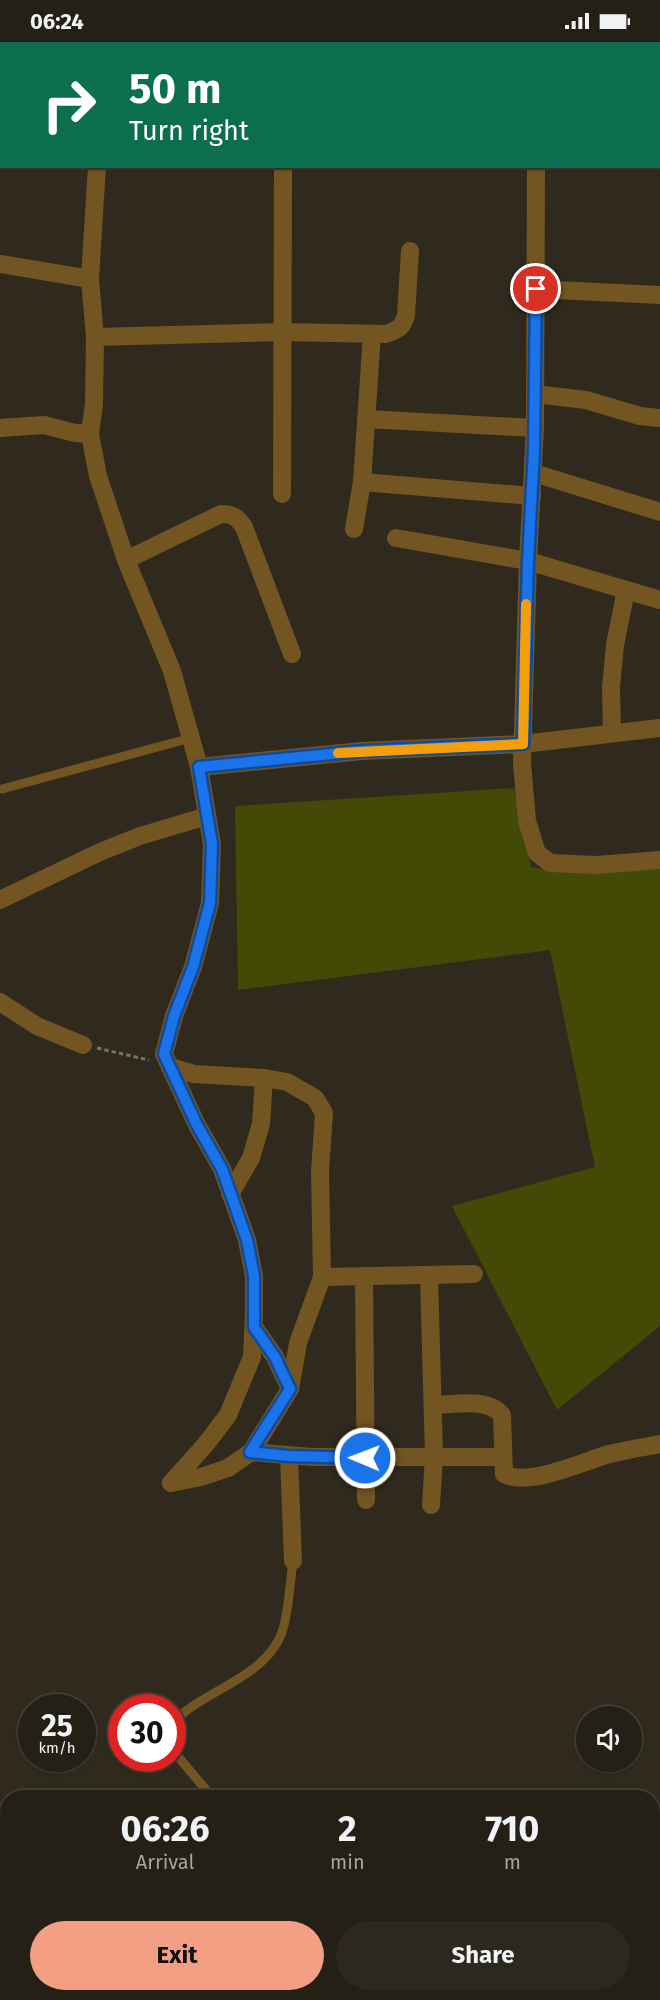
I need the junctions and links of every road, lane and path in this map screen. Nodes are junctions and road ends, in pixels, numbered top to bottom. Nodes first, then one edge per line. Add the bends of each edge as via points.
1 (97, 168) edge
2 (283, 168) edge
3 (536, 168) edge
4 (410, 251) dead end
5 (0, 264) edge
6 (90, 279) junction
7 (536, 289) junction
8 (660, 295) edge
9 (282, 332) junction
10 (372, 334) junction
11 (95, 337) junction
12 (535, 394) junction
13 (660, 418) edge
14 (366, 419) junction
15 (0, 428) edge
16 (535, 428) junction
17 (90, 434) junction
18 (534, 473) junction
19 (362, 482) junction
20 (282, 494) dead end
21 (532, 496) junction
22 (660, 512) edge
23 (354, 529) dead end
24 (396, 538) dead end
25 (126, 560) junction
26 (528, 561) junction
27 (626, 590) junction
28 (660, 600) edge
29 (292, 654) dead end
30 (660, 728) edge
31 (612, 733) junction
32 (191, 738) junction
33 (523, 744) junction
34 (199, 767) junction
35 (2, 789) dead end
36 (207, 816) junction
37 (660, 860) edge
38 (0, 900) edge
39 (0, 1002) edge
40 (83, 1045) joint
41 (170, 1067) junction
42 (264, 1078) junction
43 (231, 1194) junction
44 (474, 1274) dead end
45 (429, 1275) junction
46 (364, 1276) junction
47 (322, 1277) junction
48 (254, 1327) junction
49 (290, 1389) junction
50 (433, 1405) junction
51 (660, 1444) edge
52 (250, 1452) junction
53 (289, 1456) junction
54 (434, 1457) junction
55 (503, 1457) junction
56 (365, 1458) junction
57 (366, 1500) dead end
58 (431, 1505) dead end
59 (293, 1561) joint
60 (186, 1711) edge
61 (186, 1766) edge
62 (206, 1790) edge

1 - 6 street
2 - 9 street
3 - 7 street
4 - 10 street via 404,324 386,334
5 - 6 street
6 - 11 street
7 - 8 street
7 - 12 street
9 - 10 street
9 - 11 street
9 - 20 street
10 - 14 street
11 - 17 street
12 - 13 street via 586,400
12 - 16 street
14 - 16 street
14 - 19 street
15 - 17 street via 44,425
16 - 18 street
17 - 25 street via 98,476
18 - 21 street
18 - 22 street
19 - 21 street
19 - 23 street
21 - 26 street
24 - 26 street
25 - 29 street via 221,514 232,514 244,527
25 - 32 street via 172,671
26 - 27 street
26 - 33 street
27 - 28 street
27 - 31 street via 615,645
30 - 31 street
31 - 33 street
32 - 34 street
32 - 35 lane
33 - 34 street via 362,751
33 - 37 street via 527,821 537,853 550,863
34 - 36 street
36 - 38 street via 100,852
36 - 41 street via 212,844 210,903 164,1054
39 - 40 street via 37,1026
40 - 41 path
41 - 42 street via 194,1074
41 - 43 street
42 - 43 street via 261,1124 251,1158
42 - 47 street via 301,1088 315,1098 324,1113 320,1171
43 - 48 street via 254,1276
44 - 45 street
45 - 46 street
45 - 50 street
46 - 47 street
46 - 56 street
47 - 49 street via 298,1343
48 - 49 street via 275,1357
48 - 52 street via 252,1357 228,1415 171,1483 228,1468
49 - 52 street
50 - 54 street
50 - 55 street via 487,1404 498,1410 502,1415
51 - 55 street via 523,1478 504,1474
52 - 53 street
53 - 56 street
53 - 59 street
54 - 55 street
54 - 56 street
54 - 58 street
56 - 57 street
59 - 60 lane via 282,1630 272,1650 251,1670
61 - 62 lane

